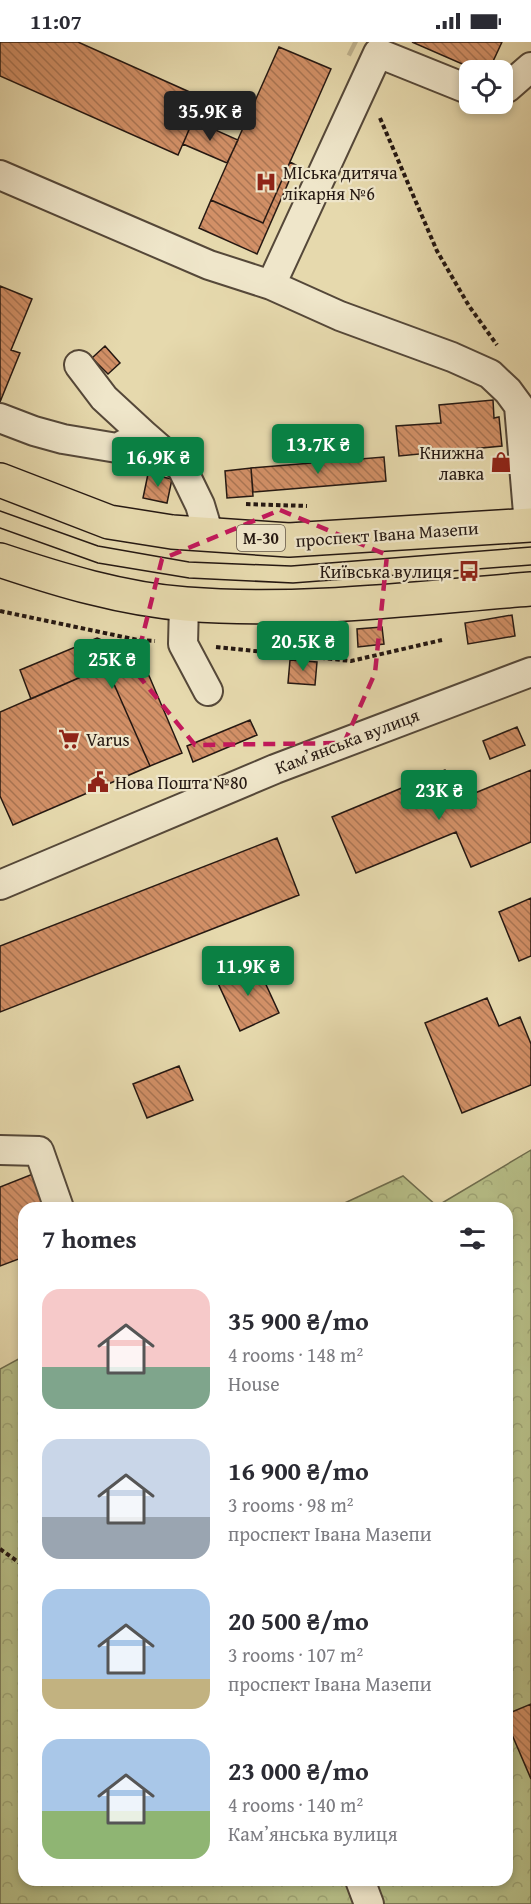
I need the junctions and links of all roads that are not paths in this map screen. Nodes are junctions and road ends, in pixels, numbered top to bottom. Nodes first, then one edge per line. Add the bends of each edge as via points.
1 (531, 68) edge
2 (513, 83) edge
3 (459, 86) edge
4 (0, 175) edge
5 (271, 285) junction
6 (79, 365) dead end
7 (0, 418) edge
8 (143, 434) junction
9 (0, 480) edge
10 (204, 520) junction
11 (530, 525) edge
12 (0, 560) edge
13 (531, 589) edge
14 (184, 604) junction
15 (531, 672) edge
16 (208, 691) dead end
17 (0, 885) edge
18 (0, 1150) edge
19 (57, 1202) edge
20 (362, 1886) edge
21 (369, 1904) edge

1 - 2 street
3 - 5 street via 368,57
4 - 5 street via 209,265
5 - 11 street via 490,374 519,406
6 - 8 street via 104,398
7 - 8 street via 63,439 117,448
8 - 10 street via 182,468
9 - 10 highway, проспект Івана Мазепи / М-30 via 108,522 172,532
10 - 11 highway, проспект Івана Мазепи / М-30 via 289,540
12 - 14 highway via 64,581
13 - 14 highway via 295,608
14 - 16 street via 183,644
15 - 17 street, Камʼянська вулиця via 275,769
18 - 19 street via 39,1151
20 - 21 street

